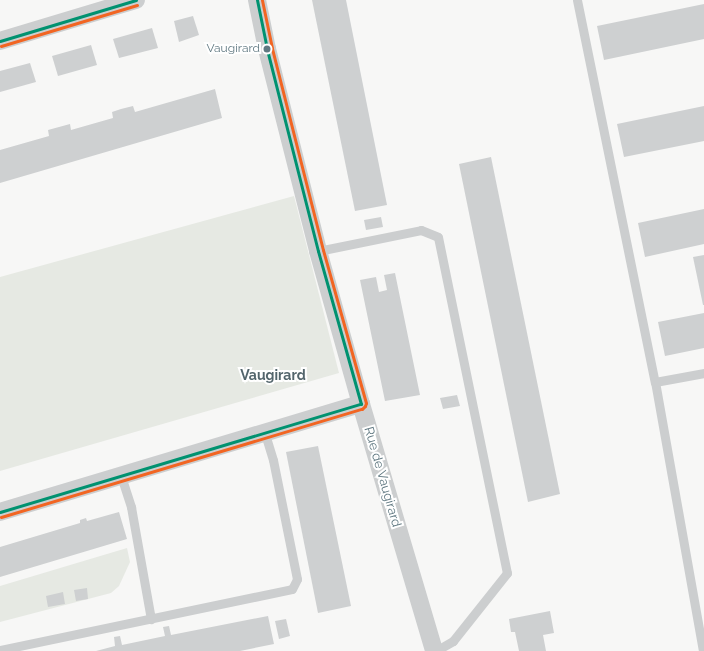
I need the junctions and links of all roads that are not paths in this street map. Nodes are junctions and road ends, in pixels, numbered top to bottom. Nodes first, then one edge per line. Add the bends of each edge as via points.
1 (136, 0) edge
2 (257, 0) edge
3 (577, 0) edge
4 (0, 41) edge
5 (318, 251) junction
6 (704, 373) edge
7 (654, 382) junction
8 (361, 404) junction
9 (265, 433) junction
10 (121, 476) junction
11 (0, 512) edge
12 (151, 619) junction
13 (0, 650) edge
14 (435, 651) edge
15 (702, 651) edge

1 - 4 street
2 - 5 street, Rue de Vaugirard
3 - 7 lane
5 - 8 street, Rue de Vaugirard
5 - 14 lane via 421,230 438,237 507,573 453,641
6 - 7 lane
7 - 15 lane
8 - 9 street
8 - 14 street, Rue de Vaugirard
9 - 10 street
9 - 12 lane via 273,460 297,580 292,589
10 - 11 street
10 - 12 lane via 130,507
12 - 13 lane

